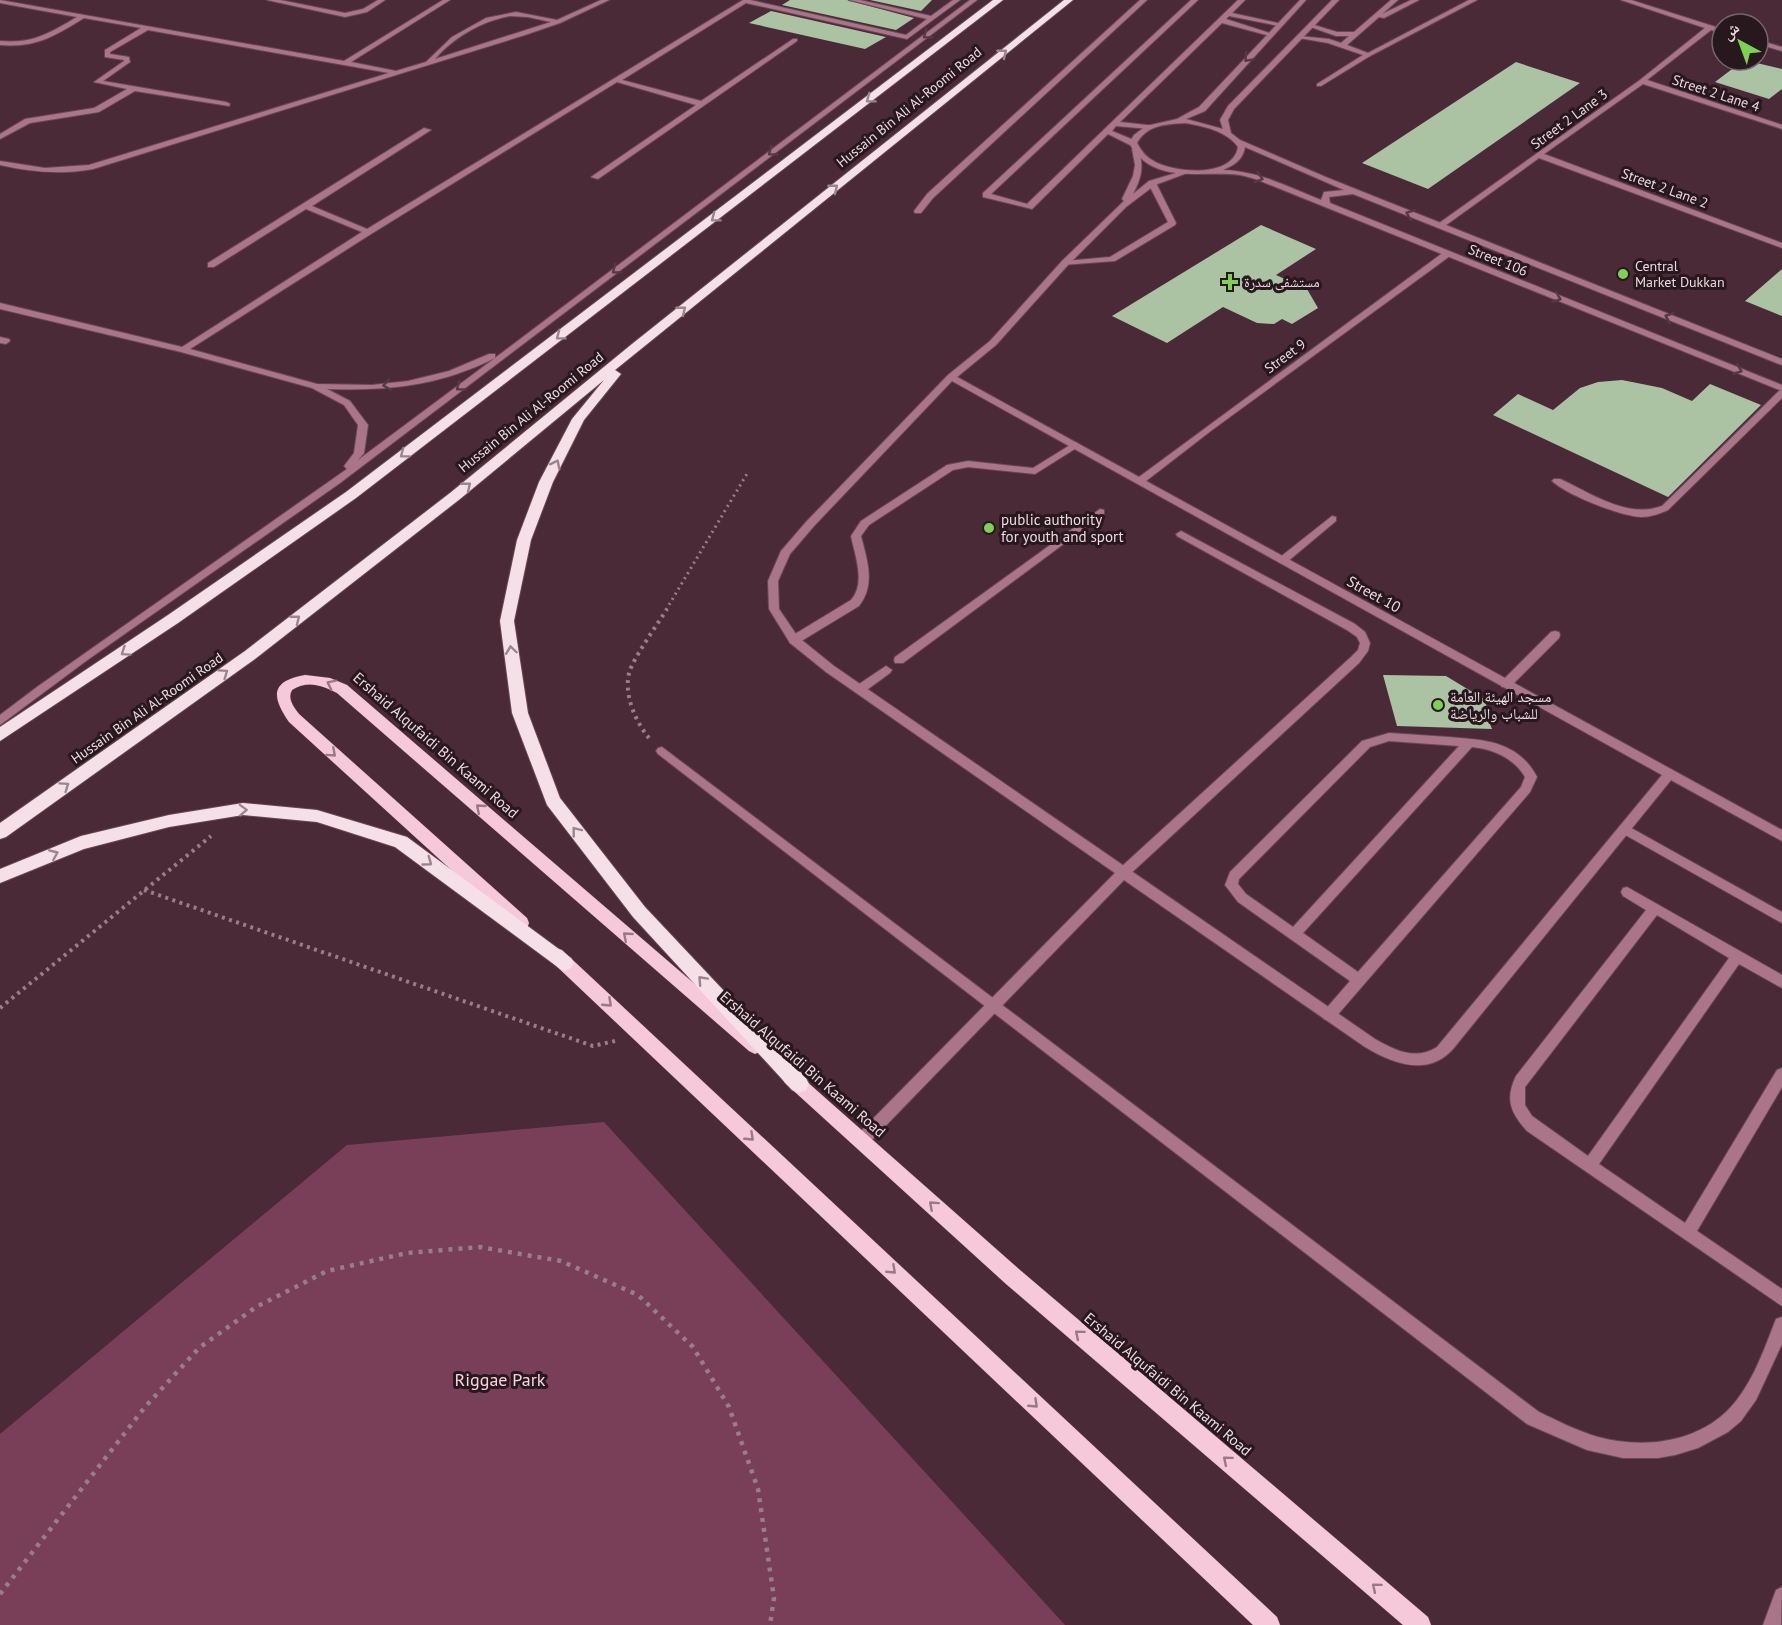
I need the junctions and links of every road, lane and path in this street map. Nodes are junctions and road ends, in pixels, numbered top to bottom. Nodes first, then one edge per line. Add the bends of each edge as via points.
1 (270, 0) edge
2 (382, 0) edge
3 (447, 0) edge
4 (606, 0) edge
5 (852, 0) edge
6 (957, 0) edge
7 (974, 0) edge
8 (999, 0) edge
9 (1069, 0) edge
10 (1144, 0) edge
11 (1195, 0) edge
12 (1242, 0) edge
13 (1303, 0) edge
14 (1336, 0) edge
15 (1395, 0) edge
16 (1416, 0) edge
17 (1474, 0) edge
18 (1624, 0) edge
19 (0, 1) edge
20 (746, 1) edge
21 (83, 16) junction
22 (1225, 17) junction
23 (932, 18) junction
24 (558, 22) junction
25 (1279, 24) junction
26 (1366, 25) junction
27 (1311, 26) junction
28 (1710, 27) joint
29 (146, 28) junction
30 (1270, 34) junction
31 (1356, 34) junction
32 (1301, 37) junction
33 (795, 39) dead end
34 (0, 42) edge
35 (1342, 45) junction
36 (1368, 55) junction
37 (429, 62) junction
38 (344, 64) junction
39 (396, 72) junction
40 (616, 80) junction
41 (1642, 81) junction
42 (1319, 85) dead end
43 (133, 89) junction
44 (226, 104) dead end
45 (702, 104) junction
46 (1170, 122) junction
47 (1115, 124) junction
48 (1147, 127) junction
49 (1782, 127) edge
50 (427, 130) dead end
51 (1107, 131) junction
52 (1228, 133) junction
53 (0, 137) edge
54 (1237, 141) junction
55 (1134, 147) junction
56 (1539, 155) junction
57 (0, 163) edge
58 (1186, 172) junction
59 (1201, 172) junction
60 (595, 177) dead end
61 (1152, 183) junction
62 (1354, 192) junction
63 (1123, 205) junction
64 (1326, 205) junction
65 (306, 206) junction
66 (918, 211) dead end
67 (1439, 226) junction
68 (369, 232) junction
69 (1782, 246) edge
70 (1447, 254) junction
71 (1065, 262) junction
72 (211, 265) dead end
73 (0, 306) edge
74 (521, 341) junction
75 (636, 347) junction
76 (183, 350) junction
77 (1782, 362) edge
78 (951, 377) junction
79 (315, 386) junction
80 (1782, 388) edge
81 (1782, 393) edge
82 (1075, 446) junction
83 (748, 472) dead end
84 (1140, 481) junction
85 (1557, 481) dead end
86 (336, 482) junction
87 (1100, 512) dead end
88 (1332, 519) dead end
89 (1181, 534) dead end
90 (1283, 560) junction
91 (1555, 635) dead end
92 (794, 640) junction
93 (899, 660) dead end
94 (886, 670) dead end
95 (1506, 684) junction
96 (860, 689) junction
97 (0, 721) edge
98 (0, 735) edge
99 (1469, 743) junction
100 (662, 751) joint
101 (1669, 774) junction
102 (243, 809) junction
103 (1624, 828) junction
104 (0, 832) edge
105 (1782, 836) edge
106 (1124, 872) junction
107 (0, 876) edge
108 (144, 890) junction
109 (1628, 892) dead end
110 (1655, 908) junction
111 (1782, 918) edge
112 (1294, 934) junction
113 (1737, 956) junction
114 (565, 963) junction
115 (1359, 980) junction
116 (1782, 982) edge
117 (993, 1006) junction
118 (0, 1008) edge
119 (1329, 1015) junction
120 (642, 1036) junction
121 (1782, 1074) edge
122 (799, 1084) junction
123 (861, 1141) junction
124 (1589, 1166) junction
125 (1687, 1233) junction
126 (1782, 1299) edge
127 (1782, 1325) edge
128 (0, 1594) edge
129 (1782, 1596) edge
130 (770, 1625) edge
131 (1269, 1625) edge
132 (1420, 1625) edge
133 (1772, 1625) edge

1 - 2 street via 345,15
3 - 38 street
4 - 24 street
5 - 23 street
6 - 23 street
7 -> 74 street
8 -> 98 highway, Hussain Bin Ali Al-Roomi Road via 351,495
75 -> 9 highway, Hussain Bin Ali Al-Roomi Road
10 - 66 street
11 - 51 street via 986,195 1029,207
12 - 22 street
13 - 25 street
14 - 27 street
15 - 26 street
16 - 26 street
17 - 36 street
18 - 28 street
19 - 21 street
20 - 23 street via 907,37
20 - 40 street
21 - 29 street
21 - 34 street via 30,44
22 - 25 street
22 - 30 street
22 - 47 street
24 - 37 street
24 - 37 street via 518,14 494,18 448,42
25 - 30 street
26 - 31 street
27 - 31 street via 1336,34
27 - 32 street
28 - 41 street, Street 2 Lane 3
29 - 38 street
29 - 43 street via 107,51 107,56 127,58 127,62 97,82
30 -> 46 street via 1202,109
31 - 35 street
32 - 35 street
32 - 52 street via 1231,108 1224,120
33 - 45 street
35 - 36 street
36 - 42 street
37 - 39 street
38 - 39 street
39 - 57 street via 90,167 56,172
40 - 45 street
40 - 68 street
41 - 49 street, Street 2 Lane 4
41 - 56 street, Street 2 Lane 3
43 - 44 street
43 - 53 street via 96,110 28,121
45 - 60 street
46 - 48 street
46 - 52 street via 1202,123
47 - 48 street
47 - 51 street
48 - 55 street via 1137,134
50 - 65 street
51 - 55 street
52 - 54 street, Street 106
54 - 59 street via 1238,157 1230,164
54 - 62 street, Street 106
55 - 58 street via 1155,165
55 - 63 street via 1140,174
56 - 67 street, Street 2 Lane 3
56 - 69 street, Street 2 Lane 2
58 - 59 street
58 - 61 street
59 -> 64 street, Street 106 via 1260,178
61 - 63 street
61 - 71 street via 1172,223 1112,259
62 - 64 street via 1327,194
67 -> 62 street, Street 106
63 - 71 street
64 - 70 street, Street 106
65 - 68 street
65 - 72 street
77 -> 67 street, Street 106
68 - 76 street
70 -> 80 street, Street 106
70 - 84 street, Street 9
71 - 78 street via 993,343
73 - 76 street
74 -> 79 street via 478,364 429,379 380,387
74 -> 86 street
104 -> 75 highway, Hussain Bin Ali Al-Roomi Road via 250,655 455,496
122 -> 75 highway via 639,912 553,801 520,713 507,621 524,540 546,482 578,419
76 - 79 street
78 - 82 street, Street 10
78 - 92 street via 785,553 773,581 774,609
79 - 86 street via 346,403 363,425 359,453
81 - 85 street via 1658,513 1622,510
82 - 84 street, Street 10
82 - 92 street via 1035,471 956,465 864,524 856,536 863,595
83 - 100 path via 629,672 628,699 638,725
84 - 90 street, Street 10
86 - 97 street via 52,679
87 - 93 street
88 - 90 street
89 - 106 street via 1352,627 1365,643 1355,660
90 - 95 street, Street 10
91 - 95 street
92 - 96 street
94 - 96 street
95 - 101 street, Street 10
96 - 106 street
99 - 112 street
99 - 112 street via 1389,737 1366,744 1234,876 1231,885 1242,898
99 - 115 street via 1496,747 1520,761 1531,777 1526,789
100 - 117 street
101 - 103 street
101 - 105 street, Street 10
107 -> 102 highway via 81,843 169,821
102 - 108 path
102 -> 114 highway via 317,816 401,842
103 - 111 street
103 - 119 street via 1438,1054 1416,1061 1384,1052
106 - 117 street
106 - 119 street
108 - 118 path
108 - 120 path via 593,1046
109 - 110 street
110 - 113 street
110 - 124 street via 1515,1090 1522,1115 1532,1126
112 - 115 street
113 - 116 street
113 - 124 street
114 -> 120 main road, Ershaid Alqufaidi Bin Kaami Road
122 -> 114 main road, Ershaid Alqufaidi Bin Kaami Road via 342,689 311,678 289,685 282,703 294,718
115 - 119 street
117 - 123 street
117 - 127 street via 1498,1394 1569,1436 1607,1447 1645,1451 1680,1446 1710,1434 1734,1415 1753,1390
120 -> 131 main road, Ershaid Alqufaidi Bin Kaami Road
121 - 125 street
122 - 123 main road, Ershaid Alqufaidi Bin Kaami Road
132 -> 123 main road, Ershaid Alqufaidi Bin Kaami Road via 1022,1285
124 - 125 street
125 - 126 street
128 - 130 path via 145,1407 200,1348 256,1307 327,1272 407,1253 480,1247 561,1261 638,1296 693,1347 729,1407 758,1490 774,1598
129 - 133 street

